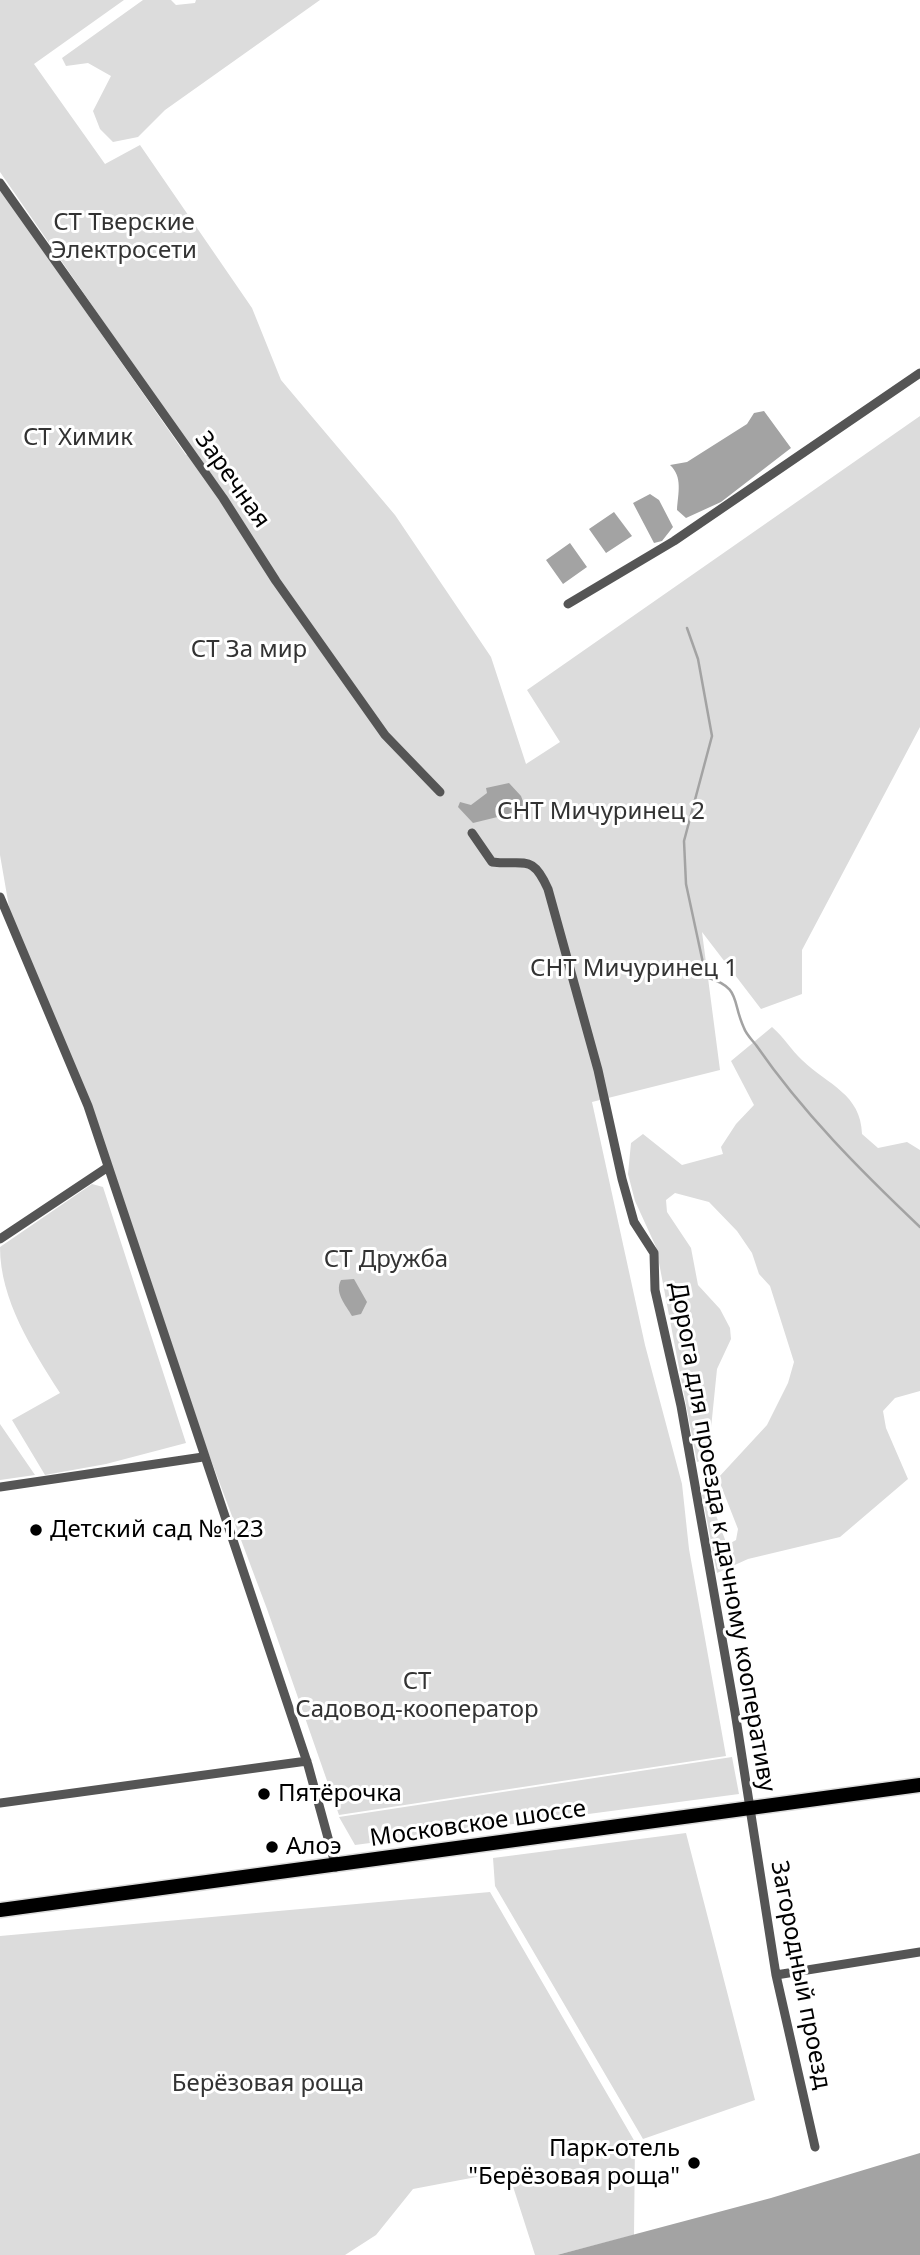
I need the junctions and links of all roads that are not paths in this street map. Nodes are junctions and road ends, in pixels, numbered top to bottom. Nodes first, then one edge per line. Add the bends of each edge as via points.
1 (0, 183) edge
2 (920, 373) edge
3 (568, 604) dead end
4 (440, 792) dead end
5 (472, 833) dead end
6 (0, 897) edge
7 (108, 1167) junction
8 (0, 1239) edge
9 (203, 1457) junction
10 (0, 1487) edge
11 (307, 1761) junction
12 (920, 1785) edge
13 (0, 1803) edge
14 (751, 1809) junction
15 (336, 1867) junction
16 (0, 1910) edge
17 (920, 1952) edge
18 (776, 1975) junction
19 (815, 2147) dead end

1 - 4 street, Заречная via 386,735
2 - 3 street via 674,541
5 - 14 street, Дорога для проезда к дачному кооперативу via 492,862 536,866 548,890 634,1222 654,1253 655,1290 681,1406
6 - 7 street via 88,1106
7 - 8 street
7 - 9 street
9 - 10 street
9 - 11 street
11 - 13 street
11 - 15 street
12 - 14 main road, Московское шоссе
14 - 15 main road, Московское шоссе
14 - 18 street, Загородный проезд
15 - 16 main road, Московское шоссе
17 - 18 street
18 - 19 street, Загородный проезд

